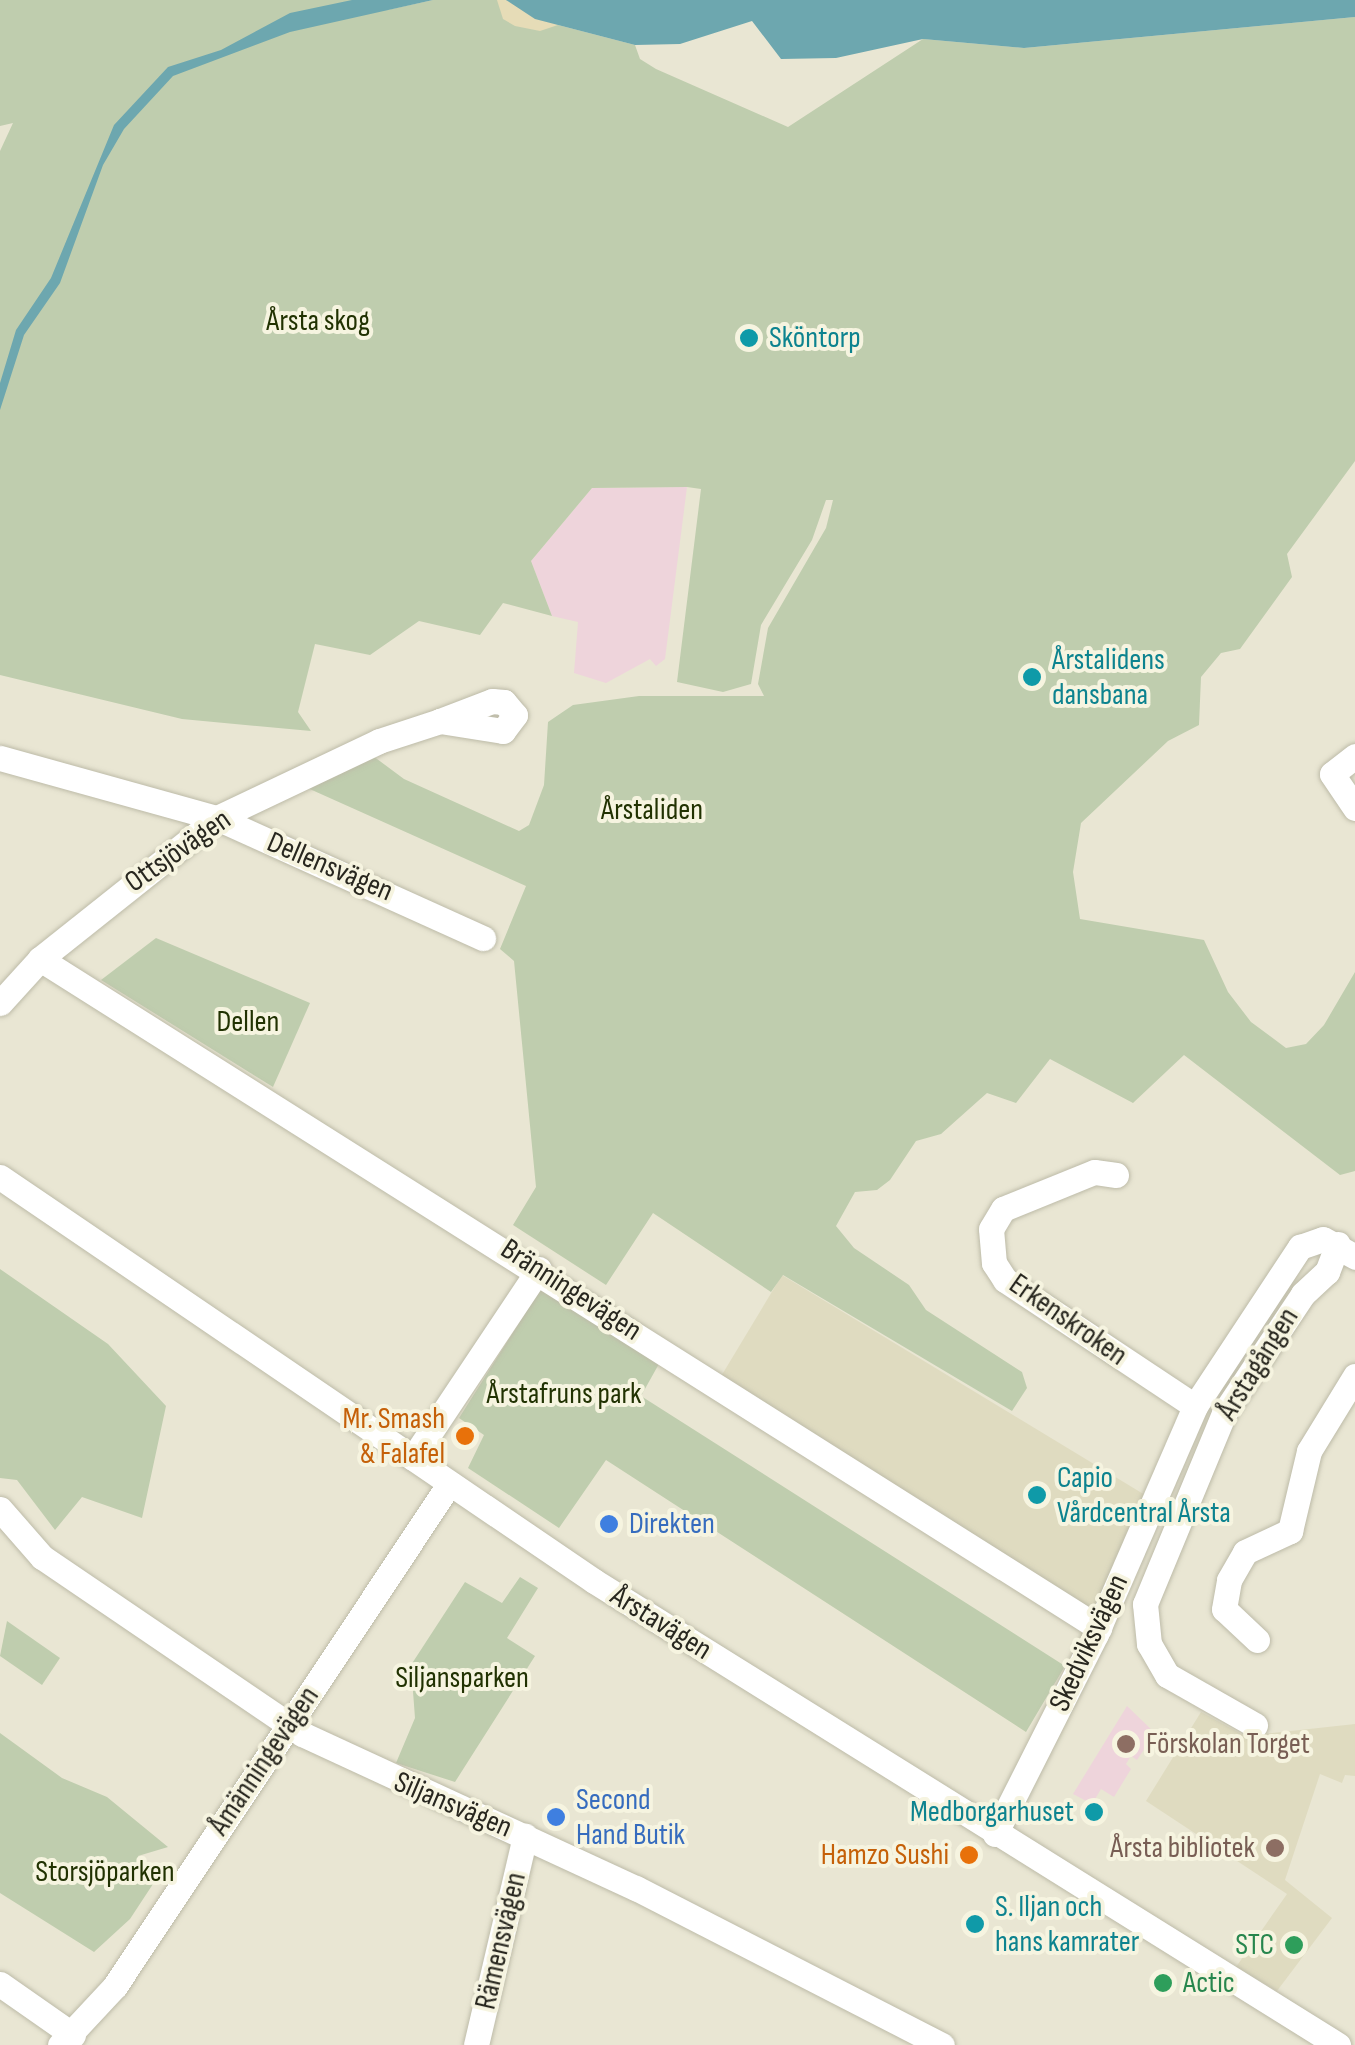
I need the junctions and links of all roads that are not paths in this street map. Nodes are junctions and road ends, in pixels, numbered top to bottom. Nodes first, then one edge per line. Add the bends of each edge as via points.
1 (440, 721) dead end
2 (1355, 756) edge
3 (0, 758) edge
4 (1355, 808) edge
5 (217, 818) junction
6 (483, 938) dead end
7 (40, 958) junction
8 (0, 1003) edge
9 (1116, 1175) dead end
10 (0, 1177) edge
11 (1346, 1250) edge
12 (539, 1268) junction
13 (1355, 1376) edge
14 (1195, 1406) junction
15 (413, 1458) junction
16 (450, 1483) junction
17 (0, 1509) edge
18 (1099, 1628) junction
19 (1257, 1640) dead end
20 (288, 1725) junction
21 (1256, 1725) dead end
22 (994, 1834) junction
23 (525, 1836) junction
24 (0, 1984) edge
25 (902, 2036) edge
26 (66, 2040) edge
27 (476, 2045) edge
28 (942, 2045) edge
29 (1338, 2045) edge

1 - 5 street, Ottsjövägen via 379,742
2 - 4 street via 1332,774
3 - 5 street, Dellensvägen
5 - 6 street, Dellensvägen
5 - 7 street, Ottsjövägen
7 - 8 street, Ottsjövägen
7 - 12 street, Bränningevägen
9 - 14 street, Erkenskroken via 1094,1172 1003,1210 991,1229 994,1264 1005,1280
10 - 15 street, Årstavägen
11 - 14 street, Skedviksvägen via 1309,1242 1291,1255
11 - 21 street, Årstagången via 1302,1294 1224,1414 1144,1604 1149,1644 1166,1675
12 - 15 street
12 - 18 street, Bränningevägen
13 - 19 street via 1309,1452 1290,1531 1245,1552 1229,1580 1224,1609
14 - 18 street, Skedviksvägen
15 - 16 street, Årstavägen
16 - 20 street, Åmänningevägen
16 - 22 street, Årstavägen
17 - 20 street, Siljansvägen via 42,1557
18 - 22 street, Skedviksvägen
20 - 23 street, Siljansvägen via 356,1764
20 - 26 street, Åmänningevägen via 115,1986
22 - 29 street, Årstavägen
23 - 25 street, Siljansvägen
23 - 27 street, Rämensvägen
24 - 26 street, Åmänningevägen
25 - 28 street, Siljansvägen

